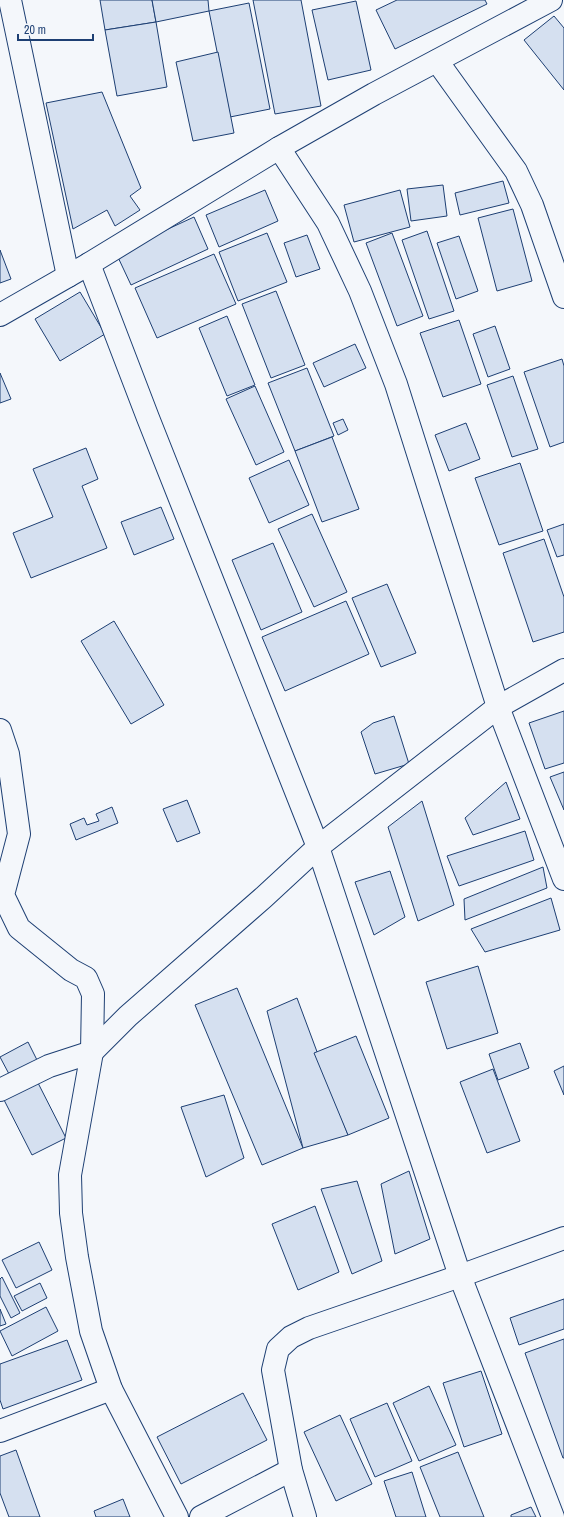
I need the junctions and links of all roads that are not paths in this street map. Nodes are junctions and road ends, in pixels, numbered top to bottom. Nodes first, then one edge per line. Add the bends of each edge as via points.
1 (10, 0) edge
2 (551, 0) edge
3 (437, 60) junction
4 (279, 148) junction
5 (89, 264) junction
6 (68, 276) junction
7 (564, 297) edge
8 (0, 315) edge
9 (564, 670) edge
10 (498, 707) junction
11 (0, 730) edge
12 (318, 847) junction
13 (564, 879) edge
14 (92, 1052) junction
15 (0, 1090) edge
16 (564, 1238) edge
17 (460, 1276) junction
18 (111, 1389) junction
19 (0, 1432) edge
20 (291, 1470) junction
21 (177, 1517) edge
22 (200, 1517) edge
23 (305, 1517) edge
24 (553, 1517) edge

1 - 6 street
2 - 3 street
3 - 4 street
3 - 7 street via 516,171 532,205
4 - 5 street
4 - 10 street via 328,223 360,291 396,384
5 - 6 street
5 - 12 street
6 - 8 street
9 - 10 street
10 - 12 street
10 - 13 street
11 - 14 street via 8,754 20,834 3,895 19,928 86,978 93,994
12 - 14 street via 128,1016
12 - 17 street
14 - 15 street via 49,1066
14 - 18 street via 70,1175 71,1213 76,1257 91,1331
16 - 17 street
17 - 20 street via 309,1328 291,1337 278,1350 273,1370
17 - 24 street
18 - 19 street
18 - 21 street
20 - 22 street
20 - 23 street

